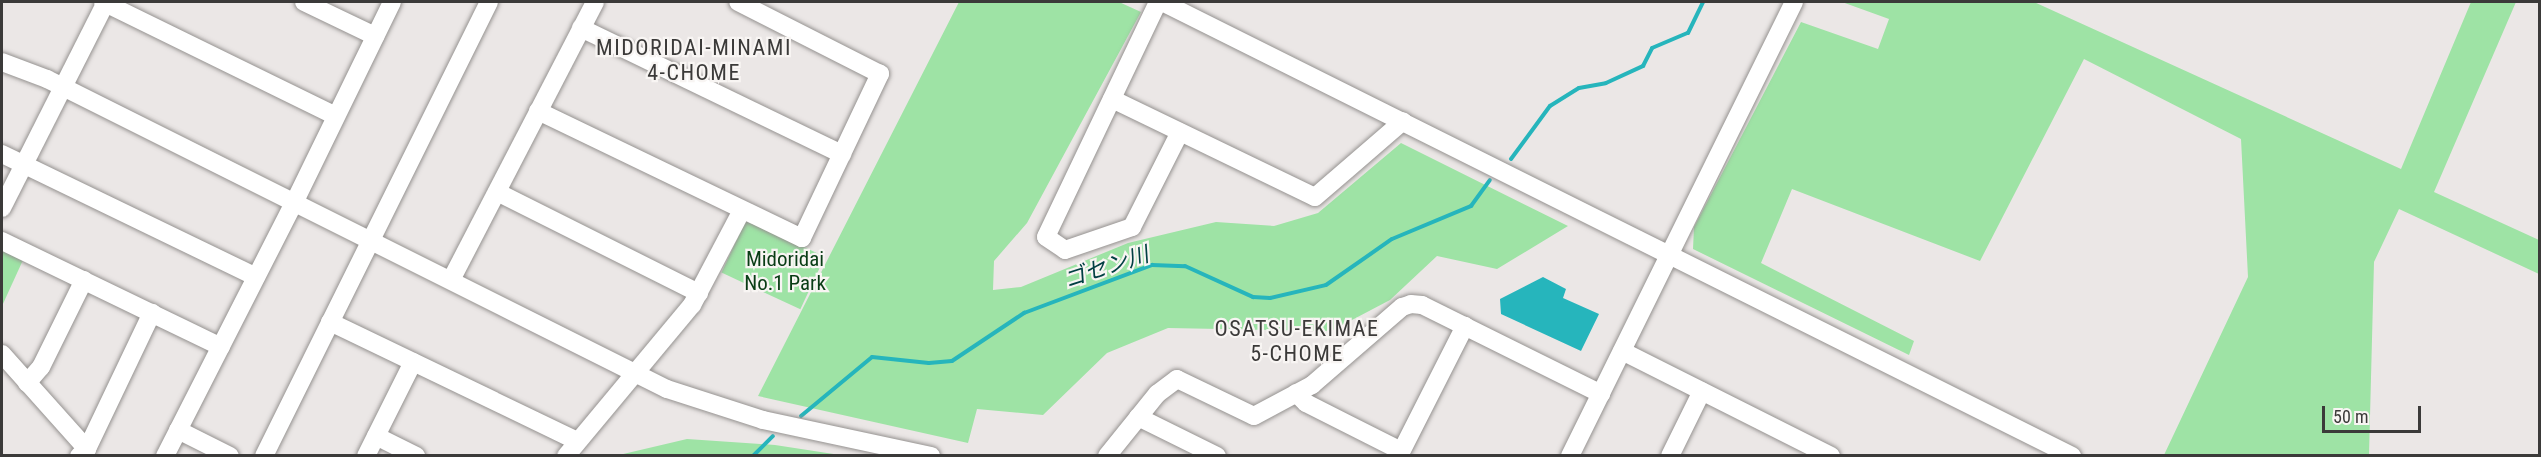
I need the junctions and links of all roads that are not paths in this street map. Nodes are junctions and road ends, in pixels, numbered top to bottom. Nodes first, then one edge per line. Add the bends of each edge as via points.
1 (105, 2) edge
2 (303, 2) edge
3 (392, 2) edge
4 (489, 2) edge
5 (595, 2) edge
6 (738, 2) edge
7 (1160, 2) edge
8 (1794, 2) edge
9 (581, 28) junction
10 (375, 36) junction
11 (2, 62) edge
12 (65, 88) junction
13 (1112, 99) junction
14 (538, 111) junction
15 (336, 116) junction
16 (1404, 121) junction
17 (1180, 132) junction
18 (2, 154) edge
19 (842, 154) junction
20 (24, 164) junction
21 (497, 192) junction
22 (295, 201) junction
23 (2, 208) edge
24 (741, 212) junction
25 (371, 239) junction
26 (2, 241) edge
27 (1669, 257) junction
28 (256, 278) junction
29 (84, 280) junction
30 (451, 280) junction
31 (699, 293) junction
32 (152, 314) junction
33 (330, 322) junction
34 (1465, 326) junction
35 (220, 347) junction
36 (1622, 351) junction
37 (2, 354) edge
38 (413, 362) junction
39 (634, 371) junction
40 (27, 383) junction
41 (1702, 391) junction
42 (1296, 393) junction
43 (1601, 394) junction
44 (1138, 417) junction
45 (178, 430) junction
46 (376, 436) junction
47 (572, 448) edge
48 (83, 452) edge
49 (1400, 453) edge
50 (165, 456) edge
51 (230, 456) edge
52 (264, 456) edge
53 (366, 456) edge
54 (416, 456) edge
55 (931, 456) edge
56 (1107, 456) edge
57 (1217, 456) edge
58 (1570, 456) edge
59 (1670, 456) edge
60 (1831, 456) edge
61 (2072, 456) edge

1 - 12 street
1 - 15 street
2 - 10 street
3 - 10 street
4 - 25 street
5 - 9 street
6 - 19 street via 880,74
7 - 13 street
7 - 16 street
8 - 27 street
9 - 14 street
9 - 19 street
10 - 15 street
11 - 12 street
12 - 20 street
12 - 22 street
13 - 17 street
13 - 17 street via 1046,237 1065,250 1132,227
14 - 21 street
14 - 24 street
15 - 22 street
16 - 17 street via 1316,197
16 - 27 street
18 - 20 street
19 - 24 street via 802,238
20 - 23 street
20 - 28 street
21 - 30 street
21 - 31 street
22 - 25 street
22 - 28 street
24 - 31 street
25 - 30 street
25 - 33 street
26 - 29 street
27 - 36 street
27 - 61 street
28 - 35 street
29 - 32 street
29 - 40 street via 41,367
30 - 39 street
31 - 39 street
32 - 35 street
32 - 48 street
33 - 38 street
33 - 52 street
34 - 42 street via 1422,305 1402,307 1312,385
34 - 43 street
34 - 49 street
35 - 45 street
36 - 41 street
36 - 43 street
37 - 40 street
38 - 46 street
38 - 47 street
39 - 47 street
39 - 55 street via 667,389 763,420
40 - 48 street
41 - 59 street
41 - 60 street
42 - 44 street via 1254,416 1176,379
42 - 49 street via 1306,403
43 - 58 street
44 - 56 street
44 - 57 street
45 - 50 street
45 - 51 street
46 - 53 street
46 - 54 street

